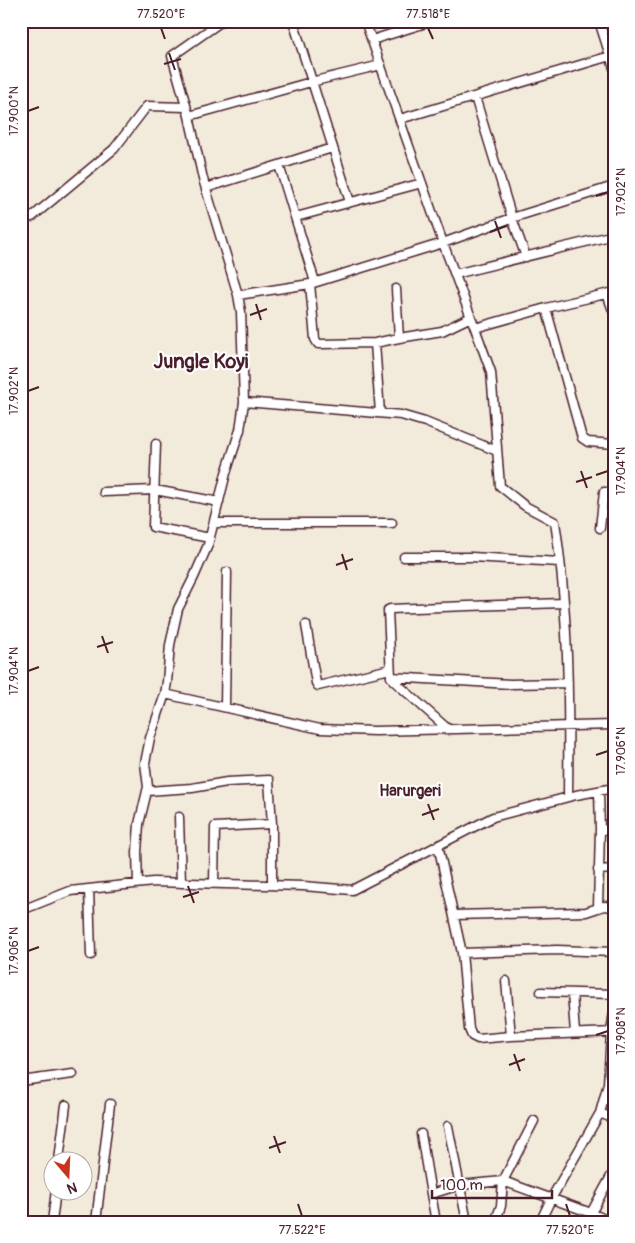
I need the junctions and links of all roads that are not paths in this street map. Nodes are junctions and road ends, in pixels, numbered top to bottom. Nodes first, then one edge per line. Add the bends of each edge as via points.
1 (222, 21) edge
2 (293, 21) edge
3 (365, 21) edge
4 (432, 21) edge
5 (599, 21) edge
6 (372, 40) junction
7 (610, 56) junction
8 (381, 65) junction
9 (614, 68) edge
10 (311, 82) junction
11 (475, 96) junction
12 (186, 107) junction
13 (189, 116) junction
14 (400, 119) junction
15 (332, 148) junction
16 (279, 165) junction
17 (422, 183) junction
18 (614, 186) edge
19 (206, 188) junction
20 (350, 202) junction
21 (296, 217) junction
22 (512, 218) junction
23 (21, 220) edge
24 (614, 235) edge
25 (444, 243) junction
26 (526, 256) junction
27 (455, 274) junction
28 (313, 283) junction
29 (396, 289) dead end
30 (610, 293) edge
31 (238, 295) junction
32 (546, 308) junction
33 (614, 313) edge
34 (472, 317) junction
35 (475, 328) junction
36 (399, 338) junction
37 (375, 343) junction
38 (244, 402) junction
39 (380, 413) junction
40 (156, 444) dead end
41 (614, 444) edge
42 (497, 452) junction
43 (155, 490) junction
44 (104, 492) dead end
45 (614, 492) edge
46 (219, 502) junction
47 (214, 522) junction
48 (392, 523) dead end
49 (600, 528) dead end
50 (210, 538) junction
51 (404, 557) dead end
52 (560, 562) junction
53 (227, 572) dead end
54 (564, 603) junction
55 (306, 625) dead end
56 (391, 673) junction
57 (568, 683) junction
58 (165, 694) junction
59 (224, 707) junction
60 (614, 725) edge
61 (569, 726) junction
62 (449, 730) junction
63 (614, 788) edge
64 (147, 791) junction
65 (599, 791) junction
66 (568, 797) junction
67 (179, 817) dead end
68 (272, 824) junction
69 (600, 829) junction
70 (614, 830) edge
71 (438, 845) junction
72 (614, 869) edge
73 (598, 870) junction
74 (181, 882) junction
75 (138, 884) junction
76 (214, 884) junction
77 (272, 885) junction
78 (89, 889) junction
79 (614, 907) edge
80 (598, 908) junction
81 (21, 910) edge
82 (454, 915) junction
83 (614, 952) edge
84 (462, 953) junction
85 (91, 956) dead end
86 (506, 981) dead end
87 (541, 992) dead end
88 (572, 993) junction
89 (614, 994) edge
90 (614, 1012) edge
91 (612, 1032) edge
92 (575, 1034) junction
93 (511, 1036) junction
94 (73, 1074) dead end
95 (21, 1081) edge
96 (110, 1104) dead end
97 (66, 1105) dead end
98 (600, 1113) junction
99 (614, 1119) edge
100 (534, 1121) dead end
101 (448, 1126) dead end
102 (421, 1134) dead end
103 (60, 1150) edge
104 (614, 1171) edge
105 (503, 1181) junction
106 (460, 1184) junction
107 (431, 1194) junction
108 (550, 1199) junction
109 (55, 1200) edge
110 (591, 1213) junction
111 (52, 1222) edge
112 (96, 1222) edge
113 (436, 1222) edge
114 (467, 1222) edge
115 (495, 1222) edge
116 (540, 1222) edge
117 (611, 1222) edge

1 - 12 street via 172,56
2 - 10 street
3 - 6 street
4 - 6 street
5 - 7 street
6 - 8 street
7 - 9 street
7 - 11 street
8 - 10 street
8 - 14 street
10 - 13 street
10 - 15 street
11 - 14 street
11 - 22 street
12 - 13 street
12 - 23 street via 146,107 110,153 33,216
13 - 19 street
14 - 17 street
15 - 16 street
15 - 20 street
16 - 19 street
16 - 21 street
17 - 20 street
17 - 25 street
18 - 22 street
19 - 31 street
20 - 21 street
21 - 28 street
22 - 25 street
22 - 26 street
24 - 26 street
25 - 27 street
25 - 28 street
26 - 27 street
27 - 34 street
28 - 31 street
28 - 37 street via 315,339 318,344
29 - 36 street
30 - 32 street
30 - 33 street
31 - 38 street
32 - 35 street
32 - 41 street via 582,438 588,442
34 - 35 street
34 - 36 street via 442,331
35 - 42 street via 491,372
36 - 37 street
37 - 39 street
38 - 39 street
38 - 46 street via 240,430
39 - 42 street via 425,422
40 - 43 street
42 - 52 street via 500,486 525,506 555,522
43 - 44 street
43 - 46 street
43 - 50 street via 153,527
45 - 49 street via 604,492
46 - 47 street
47 - 48 street
47 - 50 street
50 - 58 street via 178,609
51 - 52 street
52 - 54 street
53 - 59 street
54 - 56 street via 390,609 387,611
54 - 57 street
55 - 56 street via 318,686
56 - 57 street via 510,684
56 - 62 street via 394,681
57 - 61 street
58 - 59 street
58 - 64 street via 145,763
59 - 62 street via 320,729
60 - 61 street
61 - 62 street
61 - 66 street
63 - 65 street
64 - 68 street via 269,780
64 - 75 street via 139,824
65 - 66 street
65 - 69 street
66 - 71 street via 492,817
67 - 74 street
68 - 76 street via 215,827
68 - 77 street
69 - 70 street
69 - 73 street
71 - 77 street via 352,890
71 - 82 street
72 - 73 street
73 - 80 street
74 - 75 street
74 - 76 street
75 - 78 street
76 - 77 street
78 - 81 street via 70,891
78 - 85 street
79 - 80 street
80 - 82 street via 586,912
82 - 84 street
83 - 84 street
84 - 93 street via 472,1036 478,1039
86 - 93 street
87 - 88 street
88 - 89 street
88 - 92 street
90 - 91 street
91 - 92 street
91 - 98 street via 608,1084
92 - 93 street
94 - 95 street
96 - 112 street
97 - 103 street
98 - 99 street
98 - 108 street
100 - 105 street
101 - 106 street
102 - 107 street
104 - 110 street
105 - 106 street
105 - 108 street
105 - 115 street via 501,1206
106 - 107 street
106 - 114 street
107 - 113 street
108 - 110 street
108 - 116 street
109 - 111 street
110 - 117 street

